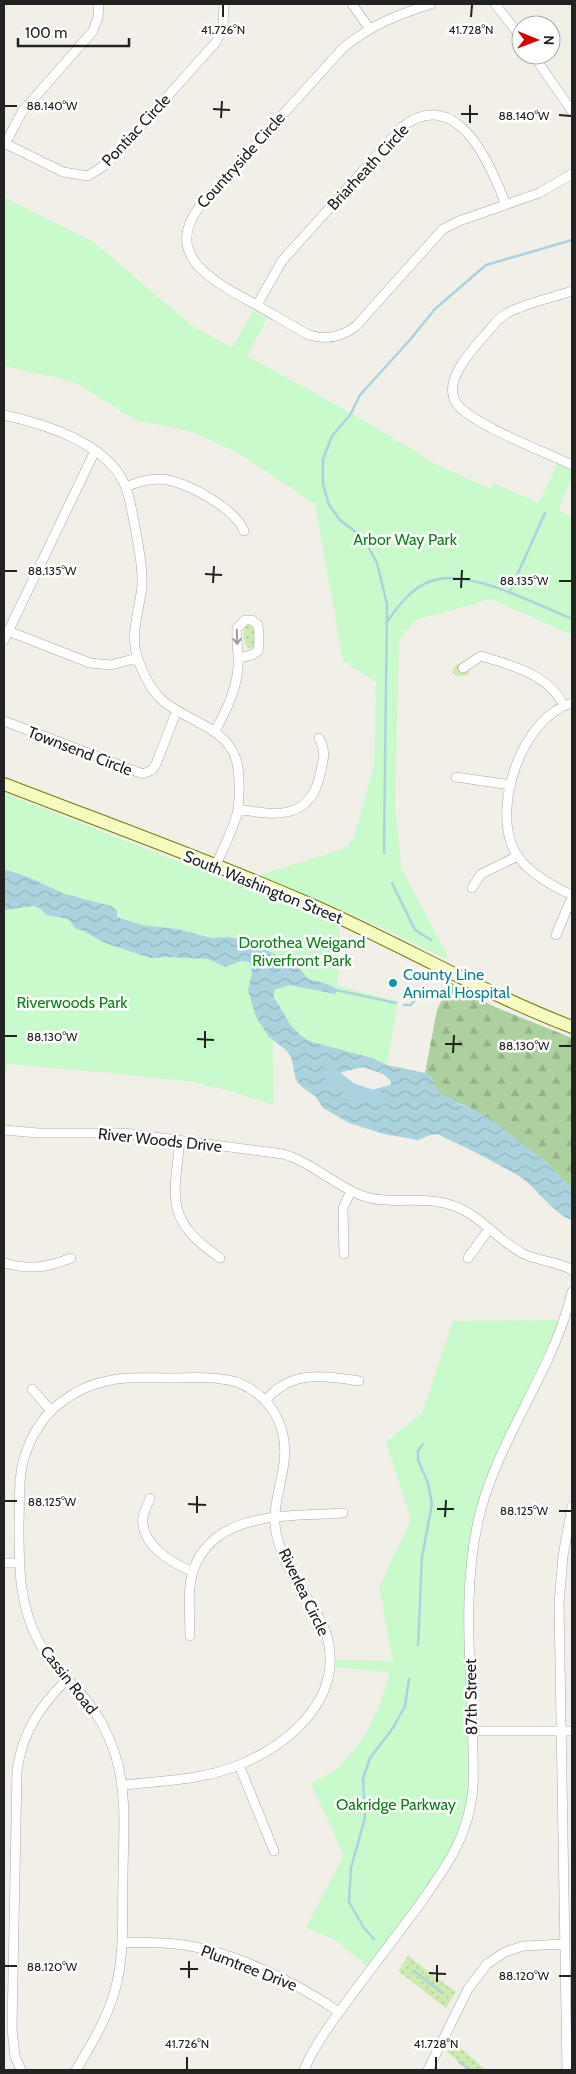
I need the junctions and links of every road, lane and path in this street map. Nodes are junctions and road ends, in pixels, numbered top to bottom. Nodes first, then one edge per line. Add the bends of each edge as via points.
1 (99, 4) edge
2 (224, 4) edge
3 (352, 4) edge
4 (431, 4) edge
5 (496, 4) edge
6 (511, 24) edge
7 (369, 28) junction
8 (540, 65) edge
9 (572, 111) edge
10 (4, 144) edge
11 (572, 174) edge
12 (506, 205) junction
13 (572, 291) edge
14 (257, 305) junction
15 (4, 418) edge
16 (95, 451) junction
17 (572, 464) edge
18 (126, 487) junction
19 (244, 531) dead end
20 (6, 636) edge
21 (137, 658) junction
22 (238, 658) dead end
23 (462, 668) dead end
24 (568, 704) edge
25 (177, 710) junction
26 (4, 721) edge
27 (215, 731) junction
28 (319, 738) dead end
29 (456, 777) dead end
30 (4, 784) edge
31 (511, 785) junction
32 (238, 809) junction
33 (518, 856) junction
34 (216, 866) junction
35 (472, 888) dead end
36 (572, 896) edge
37 (556, 935) dead end
38 (572, 1026) edge
39 (4, 1130) edge
40 (180, 1141) junction
41 (351, 1191) junction
42 (489, 1229) junction
43 (344, 1254) dead end
44 (71, 1258) dead end
45 (220, 1258) dead end
46 (468, 1258) dead end
47 (4, 1263) edge
48 (572, 1271) edge
49 (572, 1292) edge
50 (360, 1381) dead end
51 (32, 1389) dead end
52 (265, 1401) junction
53 (52, 1409) junction
54 (150, 1498) dead end
55 (572, 1506) edge
56 (343, 1513) dead end
57 (274, 1518) junction
58 (4, 1563) edge
59 (19, 1563) junction
60 (193, 1572) junction
61 (190, 1636) dead end
62 (67, 1679) junction
63 (472, 1731) junction
64 (562, 1731) junction
65 (572, 1731) edge
66 (239, 1765) junction
67 (122, 1785) junction
68 (274, 1851) dead end
69 (122, 1942) junction
70 (564, 1944) junction
71 (340, 2012) junction
72 (21, 2070) edge
73 (76, 2070) edge
74 (304, 2070) edge
75 (428, 2070) edge
76 (567, 2070) edge

1 - 10 street via 93,31 22,112
2 - 10 street, Pontiac Circle via 223,27 216,42 108,163 88,176 63,172
3 - 7 street
4 - 7 street, Countryside Circle
5 - 6 street
7 - 14 street, Countryside Circle via 330,61 200,206 189,224 187,246 202,270 216,282
8 - 9 street
11 - 12 street, Countryside Circle via 539,193
12 - 14 street, Countryside Circle via 443,229 356,326 342,334 330,338 309,334
12 - 14 street, Briarheath Circle via 490,166 463,128 441,116 416,118 402,127 282,261
13 - 17 street via 517,309 501,318 465,358 455,376 454,390 458,404 474,418
15 - 16 street via 48,427
16 - 18 street via 113,468
16 - 20 street
18 - 19 street via 148,479 171,480 224,506 238,519
18 - 21 street via 142,572 134,637
20 - 21 street via 90,663 115,664
21 - 25 street via 151,688
22 - 27 street via 233,692
23 - 24 street via 481,656 513,666 552,687
24 - 31 street via 550,715 525,744
25 - 26 street, Townsend Circle via 152,770 143,774
25 - 27 street
27 - 32 street via 226,742 237,764
28 - 32 street via 325,750 320,773 313,795 303,806 275,813
29 - 31 street
30 - 34 main road, South Washington Street
31 - 33 street via 507,826
32 - 34 street
33 - 35 street via 481,874
33 - 36 street via 537,874
34 - 38 main road, South Washington Street via 307,903 518,1005
36 - 37 street
39 - 40 street, River Woods Drive via 118,1132
40 - 41 street, River Woods Drive via 293,1157
40 - 45 street via 176,1210 195,1239
41 - 42 street, River Woods Drive via 375,1199 442,1202 463,1209
41 - 43 street via 343,1208
42 - 46 street
42 - 48 street, River Woods Drive via 526,1255
44 - 47 street via 53,1266 36,1268
49 - 63 street, 87th Street via 559,1333 496,1466 476,1530 469,1594
50 - 52 street via 301,1377 285,1384
51 - 53 street
52 - 53 street, Riverlea Circle via 249,1388 220,1378 131,1378 86,1387
52 - 57 street, Riverlea Circle via 278,1418 285,1445
53 - 59 street, Cassin Road via 34,1434 23,1461
54 - 60 street via 143,1516 149,1538 168,1559
55 - 64 street via 559,1603
56 - 57 street
57 - 60 street via 246,1522 221,1534 207,1547
57 - 66 street, Riverlea Circle via 286,1564 327,1637 330,1662 316,1707 301,1725 275,1745
58 - 59 street
59 - 62 street, Cassin Road via 22,1595 32,1627 49,1658
60 - 61 street
62 - 67 street, Cassin Road via 94,1710 102,1725 115,1755
62 - 72 street via 35,1717 23,1743 17,1770 12,2028 15,2056
63 - 64 street
63 - 71 street, 87th Street via 472,1802 456,1850
64 - 65 street
64 - 70 street
66 - 67 street, Riverlea Circle via 189,1777
66 - 68 street
67 - 69 street, Cassin Road
69 - 71 street, Plumtree Drive via 175,1944 207,1950 283,1978
69 - 73 street, Cassin Road via 118,1978 109,2009
70 - 75 street via 523,1946 505,1952 488,1964 468,1989
70 - 76 street
71 - 74 street, 87th Street

